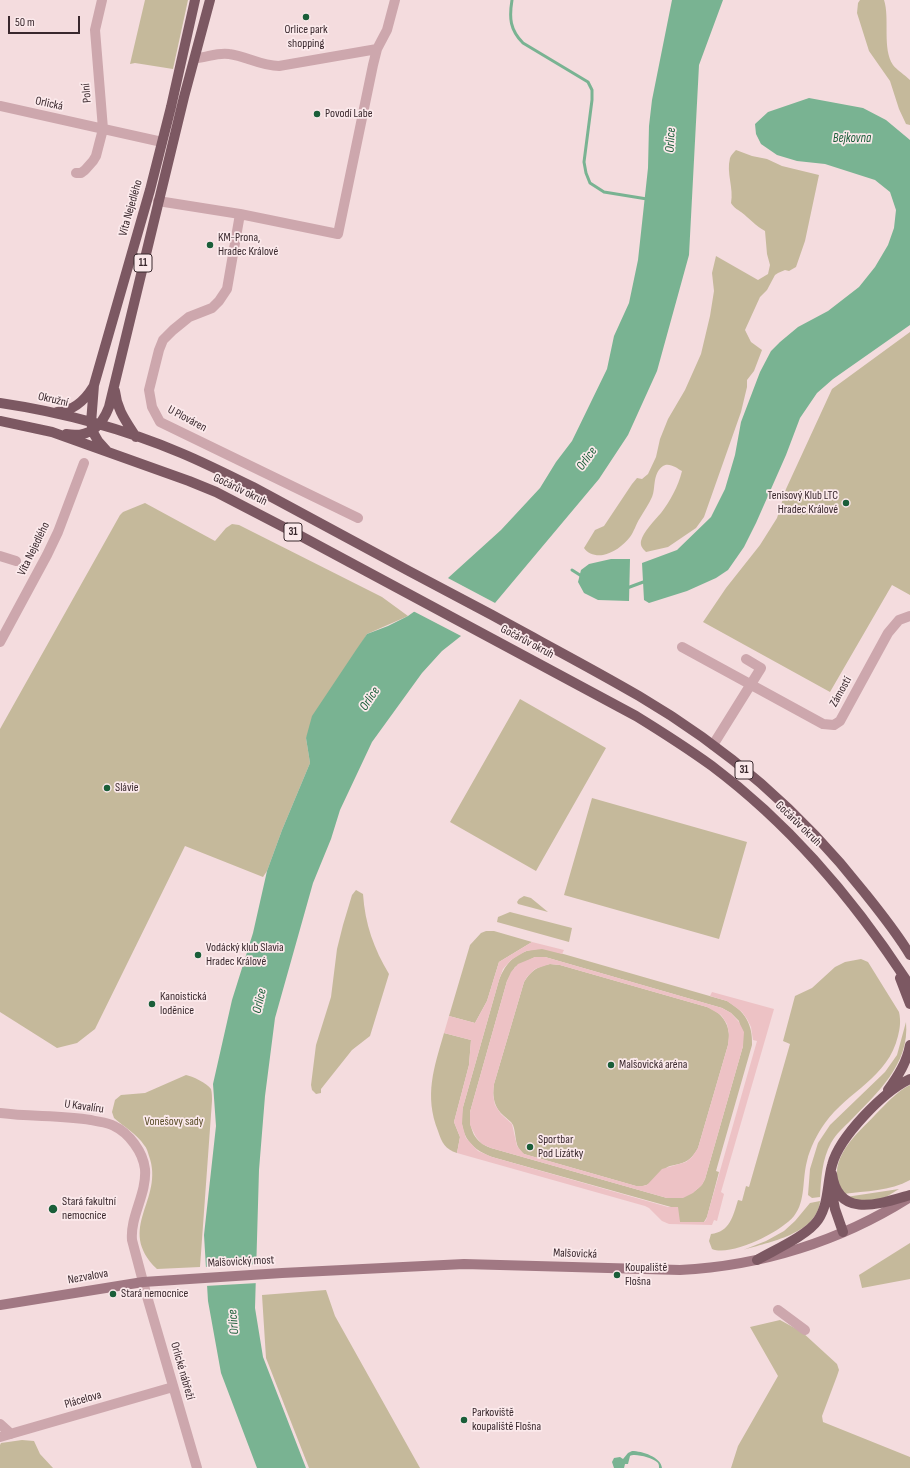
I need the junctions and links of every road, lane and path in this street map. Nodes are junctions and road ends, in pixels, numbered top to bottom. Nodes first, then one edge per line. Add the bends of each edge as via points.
1 (102, 0) edge
2 (194, 0) edge
3 (210, 0) edge
4 (395, 0) edge
5 (377, 49) junction
6 (194, 58) junction
7 (0, 106) edge
8 (103, 129) junction
9 (162, 142) junction
10 (76, 173) dead end
11 (158, 201) junction
12 (240, 214) junction
13 (115, 383) junction
14 (94, 385) junction
15 (0, 403) edge
16 (52, 413) junction
17 (0, 421) edge
18 (94, 426) junction
19 (52, 432) junction
20 (136, 437) junction
21 (115, 455) junction
22 (84, 463) dead end
23 (358, 518) dead end
24 (0, 556) edge
25 (16, 561) dead end
26 (910, 616) edge
27 (0, 642) edge
28 (682, 647) dead end
29 (746, 659) dead end
30 (750, 685) junction
31 (713, 745) junction
32 (890, 954) junction
33 (910, 955) edge
34 (910, 986) edge
35 (910, 1004) edge
36 (910, 1045) edge
37 (910, 1079) edge
38 (872, 1109) junction
39 (0, 1113) edge
40 (832, 1164) junction
41 (910, 1196) edge
42 (843, 1232) junction
43 (757, 1260) junction
44 (302, 1272) joint
45 (182, 1278) joint
46 (143, 1282) junction
47 (0, 1306) edge
48 (778, 1310) dead end
49 (804, 1330) dead end
50 (173, 1387) junction
51 (0, 1424) edge
52 (11, 1434) junction
53 (0, 1437) edge
54 (197, 1468) edge

1 - 8 street, Polní via 95,30
2 - 9 main road, Víta Nejedlého / 11
3 - 6 main road, Víta Nejedlého / 11
4 - 5 street, Víta Nejedlého via 388,30
5 - 6 street via 279,66 268,66 225,54
5 - 12 street, Víta Nejedlého via 338,234
6 - 11 main road, Víta Nejedlého / 11
7 - 8 street, Orlická
8 - 9 street, Orlická
8 - 10 street, Polní via 93,161 81,173
9 - 14 main road, Víta Nejedlého / 11
11 - 12 street, Víta Nejedlého
11 - 13 main road, Víta Nejedlého / 11
12 - 23 street, U Plováren via 227,289 212,308 189,317 163,340 149,390 154,414 160,422
13 - 18 main road, Víta Nejedlého / 11 via 106,415
13 - 20 main road via 118,408
14 - 16 main road via 76,406 67,411
14 - 18 main road, Víta Nejedlého / 11
15 - 16 main road, Okružní / 31
16 - 18 main road, Okružní / 31
17 - 19 main road, 31
18 - 19 main road via 84,434
18 - 20 main road, Gočárův okruh / 31
18 - 21 main road via 100,445
19 - 21 main road, Gočárův okruh / 31
20 - 31 main road, Gočárův okruh / 31 via 180,453 247,484 640,697
21 - 32 main road, Gočárův okruh / 31 via 189,481 222,496 516,651 675,740 743,790 777,820 837,884
22 - 27 street, Víta Nejedlého via 58,532
24 - 25 street
26 - 30 street, Zámostí via 899,620 888,633 836,724 823,724
28 - 30 street, Zámostí
29 - 30 street via 761,668
30 - 31 street
31 - 33 main road, Gočárův okruh / 31 via 750,774 818,837 878,909
32 - 34 main road, Gočárův okruh / 31
32 - 35 main road
36 - 38 main road via 899,1073
37 - 38 main road
38 - 40 main road via 842,1142
39 - 46 street, U Kavalíru via 75,1118 107,1123 115,1126 135,1144 145,1168 144,1185 132,1232
40 - 41 main road via 834,1182 847,1202 872,1205
40 - 42 main road via 833,1198
40 - 43 main road via 825,1205 814,1224 802,1234
41 - 42 street, Malšovická via 878,1216
42 - 43 street, Malšovická via 814,1244
43 - 44 street, Malšovická via 680,1270 464,1264
44 - 45 street, Malšovický most
45 - 46 street, Nezvalova
46 - 47 street, Nezvalova
46 - 50 street, Orlické nábřeží
48 - 49 street
50 - 52 street, Plácelova
50 - 54 street, Orlické nábřeží
51 - 52 street
52 - 53 street, Plácelova

